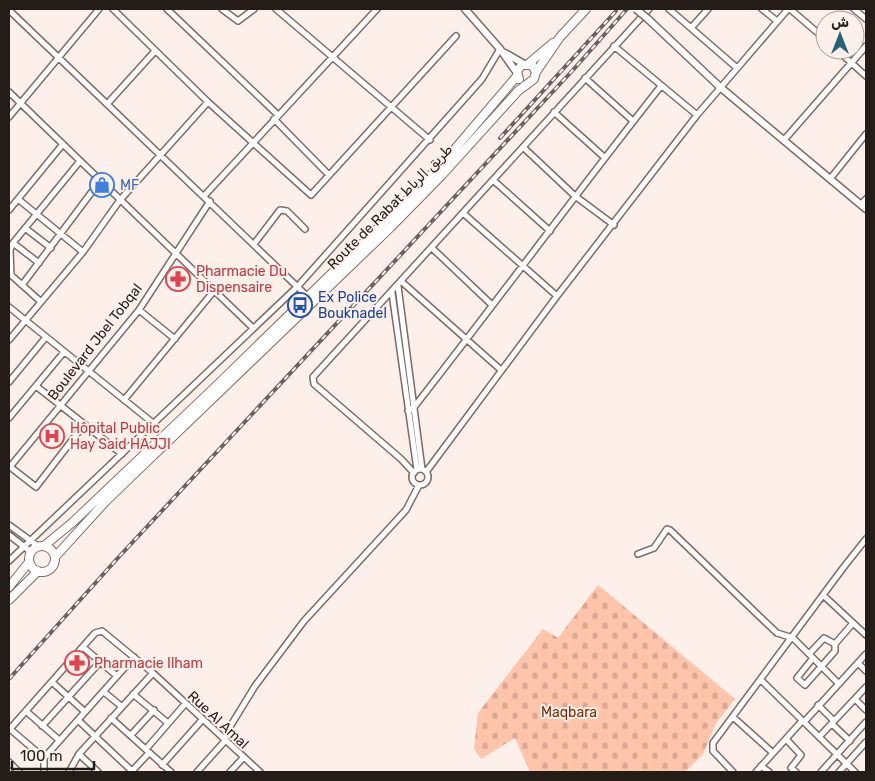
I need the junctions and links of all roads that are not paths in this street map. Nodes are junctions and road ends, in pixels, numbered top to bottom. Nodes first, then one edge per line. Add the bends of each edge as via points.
1 (99, 9) edge
2 (113, 9) edge
3 (167, 9) edge
4 (222, 9) edge
5 (254, 9) edge
6 (276, 9) edge
7 (377, 9) edge
8 (465, 9) edge
9 (586, 9) edge
10 (636, 9) edge
11 (649, 9) edge
12 (669, 9) edge
13 (708, 9) edge
14 (762, 9) edge
15 (789, 9) edge
16 (854, 9) edge
17 (9, 10) edge
18 (866, 19) edge
19 (777, 21) junction
20 (691, 28) junction
21 (815, 31) edge
22 (456, 36) dead end
23 (560, 38) junction
24 (614, 46) junction
25 (866, 46) edge
26 (501, 49) junction
27 (155, 51) junction
28 (58, 58) junction
29 (332, 58) junction
30 (849, 60) edge
31 (852, 63) junction
32 (526, 64) junction
33 (738, 68) junction
34 (536, 72) junction
35 (517, 74) junction
36 (866, 76) edge
37 (585, 78) junction
38 (527, 83) junction
39 (661, 86) junction
40 (720, 87) junction
41 (9, 92) edge
42 (20, 102) junction
43 (208, 102) junction
44 (108, 103) junction
45 (391, 107) junction
46 (554, 112) junction
47 (278, 115) junction
48 (697, 115) junction
49 (9, 117) edge
50 (274, 120) junction
51 (633, 121) junction
52 (866, 134) edge
53 (430, 140) junction
54 (784, 140) junction
55 (252, 142) junction
56 (63, 144) junction
57 (523, 147) junction
58 (160, 154) junction
59 (604, 158) junction
60 (80, 161) junction
61 (329, 175) junction
62 (830, 178) junction
63 (493, 180) junction
64 (100, 181) junction
65 (204, 196) junction
66 (576, 196) junction
67 (866, 198) edge
68 (18, 199) junction
69 (120, 200) junction
70 (210, 201) junction
71 (864, 207) edge
72 (9, 210) edge
73 (463, 213) junction
74 (37, 215) junction
75 (614, 225) junction
76 (25, 228) junction
77 (305, 229) dead end
78 (550, 231) junction
79 (61, 234) junction
80 (13, 243) junction
81 (254, 244) junction
82 (51, 248) junction
83 (432, 248) junction
84 (83, 252) junction
85 (175, 254) junction
86 (39, 263) junction
87 (523, 266) junction
88 (400, 284) junction
89 (22, 285) junction
90 (298, 286) junction
91 (214, 291) junction
92 (392, 293) junction
93 (308, 296) junction
94 (557, 296) junction
95 (40, 301) junction
96 (492, 305) junction
97 (9, 306) edge
98 (139, 310) junction
99 (26, 320) junction
100 (253, 328) junction
101 (46, 337) junction
102 (175, 339) junction
103 (9, 340) edge
104 (466, 340) junction
105 (64, 352) junction
106 (501, 370) junction
107 (87, 372) junction
108 (9, 382) edge
109 (36, 386) junction
110 (124, 400) junction
111 (59, 406) junction
112 (415, 406) junction
113 (408, 411) junction
114 (9, 418) edge
115 (153, 423) junction
116 (84, 426) junction
117 (122, 454) junction
118 (9, 467) edge
119 (420, 471) junction
120 (419, 485) junction
121 (9, 525) edge
122 (9, 535) edge
123 (866, 539) edge
124 (29, 541) junction
125 (23, 546) junction
126 (41, 546) junction
127 (30, 552) junction
128 (638, 554) dead end
129 (54, 557) junction
130 (9, 561) edge
131 (29, 562) junction
132 (38, 571) junction
133 (9, 587) edge
134 (823, 595) junction
135 (9, 600) edge
136 (853, 623) junction
137 (866, 635) edge
138 (793, 638) junction
139 (835, 644) junction
140 (84, 648) junction
141 (866, 654) edge
142 (811, 656) junction
143 (134, 657) junction
144 (100, 662) junction
145 (858, 663) junction
146 (821, 667) junction
147 (866, 671) edge
148 (153, 673) junction
149 (117, 676) junction
150 (761, 680) junction
151 (52, 682) junction
152 (838, 684) junction
153 (866, 687) edge
154 (104, 692) junction
155 (133, 694) junction
156 (68, 697) junction
157 (855, 699) junction
158 (185, 704) junction
159 (818, 705) junction
160 (121, 706) junction
161 (154, 710) junction
162 (866, 710) edge
163 (26, 711) junction
164 (85, 712) junction
165 (733, 717) junction
166 (111, 718) junction
167 (202, 720) junction
168 (78, 721) junction
169 (803, 721) junction
170 (833, 722) junction
171 (866, 722) edge
172 (168, 723) junction
173 (42, 726) junction
174 (9, 729) edge
175 (131, 734) junction
176 (94, 736) junction
177 (819, 737) junction
178 (786, 739) junction
179 (59, 740) junction
180 (850, 740) junction
181 (224, 742) junction
182 (866, 742) edge
183 (148, 751) junction
184 (773, 753) junction
185 (79, 754) junction
186 (837, 756) junction
187 (44, 758) junction
188 (243, 758) junction
189 (9, 762) edge
190 (846, 764) junction
191 (162, 765) junction
192 (761, 766) junction
193 (131, 770) edge
194 (18, 771) edge
195 (791, 771) edge
196 (44, 772) edge
197 (69, 772) edge
198 (97, 772) edge
199 (124, 772) edge
200 (171, 772) edge
201 (197, 772) edge
202 (230, 772) edge
203 (260, 772) edge
204 (733, 772) edge
205 (756, 772) edge
206 (769, 772) edge
207 (821, 772) edge
208 (839, 772) edge
209 (855, 772) edge

1 - 28 street
2 - 27 street
3 - 47 street
4 - 5 street via 238,21
6 - 29 street
7 - 29 street
8 - 26 street
9 - 23 main road
10 - 40 street, bridge
11 - 24 street
12 - 20 street
13 - 20 street
14 - 19 street
15 - 19 street
15 - 21 street
16 - 18 street
17 - 28 street
19 - 33 street
20 - 33 street
22 - 45 street
23 - 32 main road
23 - 34 main road
24 - 37 street
24 - 39 street
25 - 31 street
26 - 32 street
26 - 35 street
26 - 53 street via 482,80
27 - 43 street
27 - 44 street
28 - 42 street
28 - 44 street
29 - 45 street
29 - 47 street
30 - 31 street
31 - 36 street
31 - 54 street
32 - 34 main road via 533,66
32 - 35 main road via 519,67
33 - 40 street
34 - 38 main road via 534,79
35 - 38 main road via 521,82
35 - 93 main road, Route de Rabat طريق الرباط via 424,182
37 - 46 street
37 - 51 street
38 - 129 main road, Route de Rabat طريق الرباط via 391,227 119,488
39 - 48 street
39 - 51 street
40 - 48 street
40 - 54 street
41 - 42 street
42 - 49 street
42 - 56 street
43 - 55 street
43 - 58 street
44 - 58 street
45 - 53 street
45 - 61 street
46 - 57 street
46 - 59 street
47 - 50 street
48 - 75 street
50 - 55 street
50 - 61 street
51 - 59 street
52 - 62 street
53 - 90 street
54 - 62 street
55 - 61 street via 309,195 313,195
55 - 65 street
56 - 60 street
56 - 68 street
57 - 63 street
57 - 66 street
58 - 65 street
58 - 69 street
59 - 66 street
60 - 64 street
60 - 74 street
62 - 71 street
63 - 73 street
63 - 78 street
64 - 69 street
64 - 79 street
65 - 70 street
66 - 75 street
66 - 78 street
67 - 71 street
68 - 72 street
68 - 74 street
69 - 84 street
69 - 85 street
70 - 81 street
70 - 85 street, Boulevard Jbel Tobqal
73 - 83 street
73 - 87 street
74 - 76 street
74 - 79 street
75 - 94 street
76 - 80 street
76 - 82 street
77 - 81 street via 287,211 280,210
78 - 87 street
79 - 82 street
79 - 84 street
80 - 86 street
80 - 89 street via 10,250 11,274
81 - 90 street
82 - 86 street
83 - 88 street
83 - 96 street
84 - 95 street
85 - 91 street
85 - 98 street, Boulevard Jbel Tobqal
86 - 89 street
87 - 94 street
87 - 96 street
88 - 92 street
88 - 104 street
88 - 112 street
89 - 95 street
90 - 93 street
90 - 100 street
91 - 100 street
91 - 102 street
92 - 113 street
92 - 119 street via 313,377 313,381 401,459
93 - 126 main road, Route de Rabat طريق الرباط via 73,522
94 - 106 street
95 - 99 street
96 - 104 street
97 - 99 street
98 - 102 street
98 - 107 street, Boulevard Jbel Tobqal
99 - 101 street
99 - 103 street
100 - 115 street
101 - 105 street
101 - 108 street
102 - 110 street
104 - 106 street
104 - 112 street
105 - 107 street
105 - 109 street
106 - 119 street
107 - 110 street
107 - 111 street, Boulevard Jbel Tobqal
109 - 111 street
109 - 114 street
110 - 115 street
111 - 116 street
111 - 118 street, Boulevard Jbel Tobqal
112 - 113 street
112 - 119 street
113 - 119 street
115 - 117 street
116 - 117 street
116 - 118 street via 36,488
117 - 124 street
119 - 120 street via 413,480
119 - 120 street via 427,481
120 - 181 street via 406,510 304,621 255,686
121 - 124 street
122 - 125 street
123 - 134 street
124 - 125 street
124 - 126 street
125 - 127 street
125 - 130 street
126 - 127 main road
126 - 129 main road via 52,550
127 - 131 main road
128 - 138 street via 654,548 667,529 670,530 777,633
129 - 132 main road via 51,568
131 - 132 main road
131 - 133 main road
132 - 135 main road
134 - 136 street
134 - 138 street
136 - 137 street
136 - 139 street
138 - 142 street
138 - 150 street
139 - 142 street via 824,638
139 - 146 street via 835,651
140 - 143 street, Rue Al Amal via 99,631
140 - 144 street
140 - 151 street
141 - 145 street
142 - 146 street
142 - 146 street via 798,676 799,681 808,684
143 - 148 street, Rue Al Amal
143 - 149 street
144 - 149 street
144 - 156 street
145 - 147 street
145 - 152 street
146 - 152 street
148 - 155 street
148 - 158 street, Rue Al Amal
149 - 154 street
150 - 165 street
150 - 169 street
151 - 156 street
151 - 163 street
152 - 159 street
153 - 157 street
154 - 160 street
154 - 164 street
155 - 160 street
155 - 161 street
156 - 164 street
156 - 173 street
157 - 162 street
157 - 170 street
158 - 167 street, Rue Al Amal
158 - 172 street
159 - 169 street
159 - 170 street
160 - 166 street
161 - 172 street
161 - 175 street
163 - 173 street
163 - 174 street
164 - 168 street
165 - 184 street
165 - 204 street via 712,749
166 - 175 street
166 - 176 street
167 - 181 street, Rue Al Amal
167 - 191 street
168 - 176 street
168 - 179 street
169 - 177 street
169 - 178 street
170 - 177 street
170 - 180 street
171 - 180 street
172 - 183 street
173 - 179 street
174 - 187 street
175 - 183 street
176 - 185 street
176 - 193 street
177 - 186 street
178 - 184 street
178 - 195 street via 801,755
179 - 187 street
180 - 186 street
181 - 188 street, Rue Al Amal
181 - 201 street
182 - 190 street
183 - 191 street
183 - 193 street
184 - 192 street
185 - 197 street
185 - 198 street
186 - 190 street
186 - 207 street
187 - 196 street
188 - 202 street
188 - 203 street, Rue Al Amal
189 - 194 street
190 - 208 street
190 - 209 street
191 - 200 street
192 - 205 street
192 - 206 street
193 - 199 street

